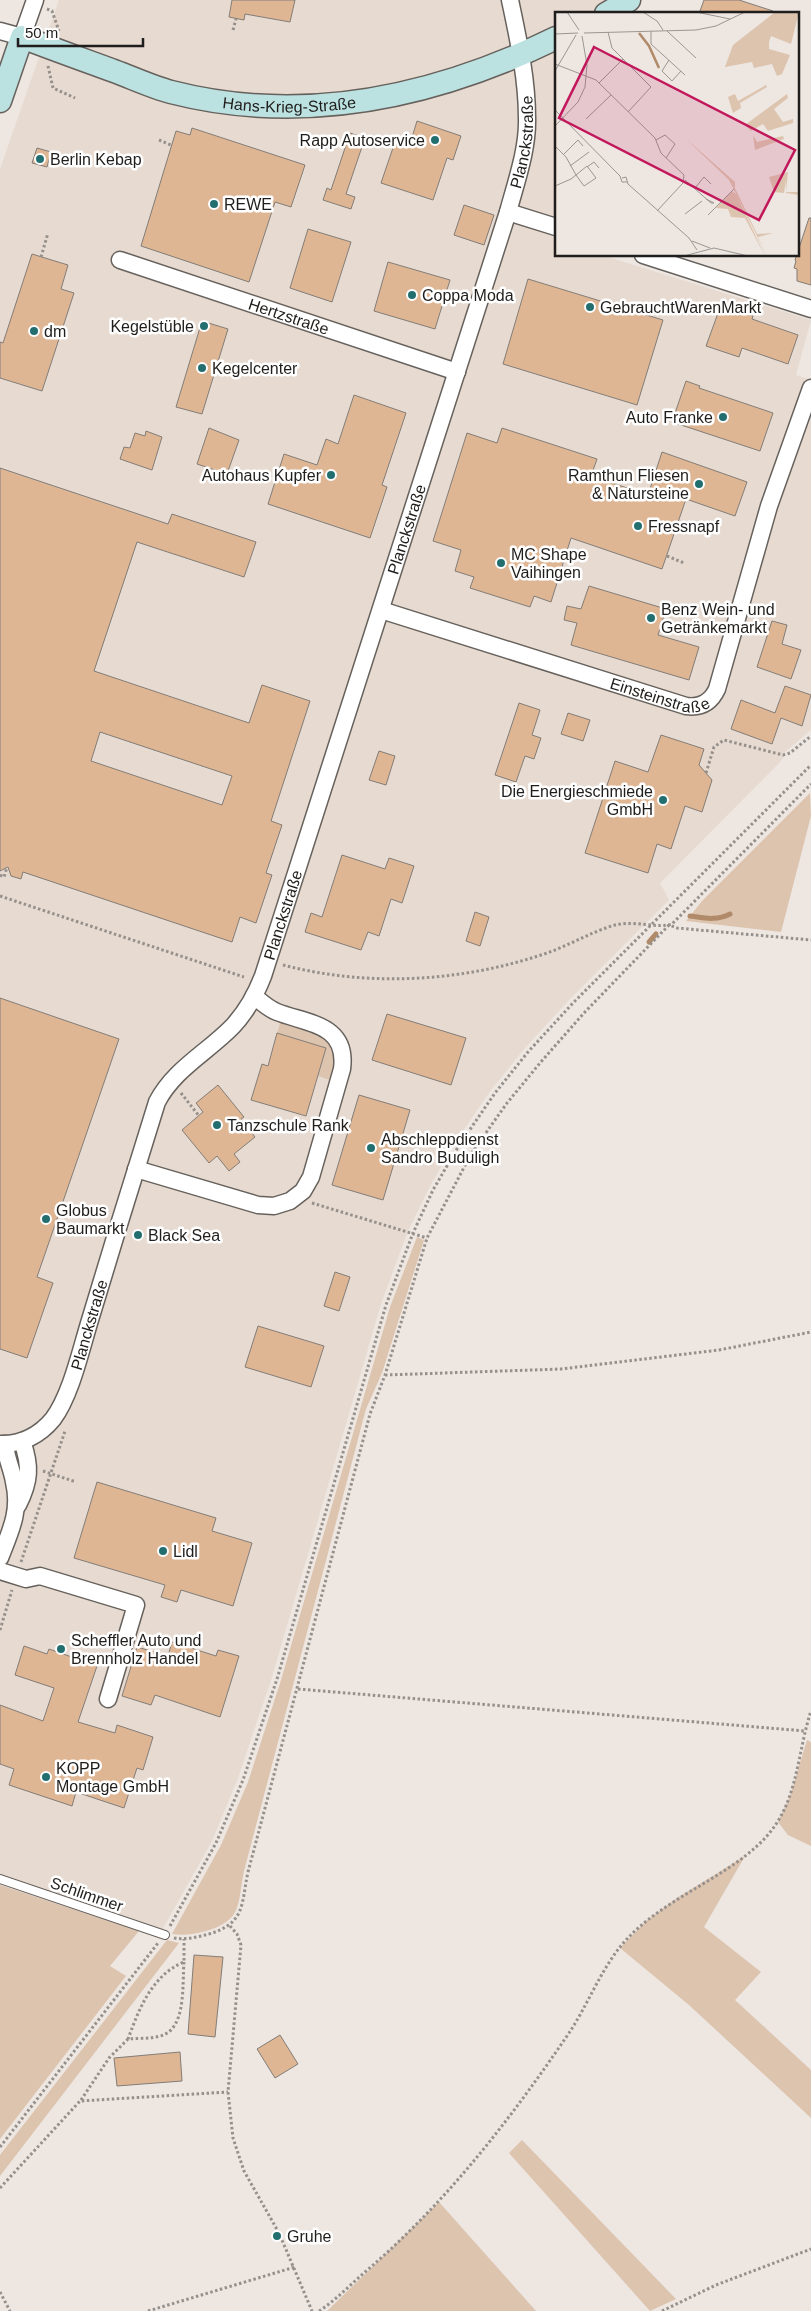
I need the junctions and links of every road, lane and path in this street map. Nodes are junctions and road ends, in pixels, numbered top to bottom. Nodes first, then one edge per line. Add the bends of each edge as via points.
1 (35, 0) edge
2 (510, 0) edge
3 (629, 0) edge
4 (609, 12) edge
5 (236, 19) dead end
6 (233, 30) dead end
7 (0, 31) edge
8 (22, 37) junction
9 (555, 38) edge
10 (520, 55) junction
11 (48, 66) dead end
12 (75, 98) dead end
13 (0, 101) edge
14 (159, 140) dead end
15 (172, 145) dead end
16 (508, 212) junction
17 (555, 227) edge
18 (48, 233) dead end
19 (41, 256) dead end
20 (646, 256) edge
21 (120, 260) dead end
22 (811, 309) edge
23 (457, 372) junction
24 (811, 388) edge
25 (667, 556) dead end
26 (684, 563) dead end
27 (381, 610) junction
28 (661, 624) dead end
29 (674, 627) dead end
30 (811, 736) edge
31 (811, 765) edge
32 (706, 772) dead end
33 (811, 784) edge
34 (7, 867) dead end
35 (0, 876) edge
36 (0, 896) edge
37 (652, 924) junction
38 (669, 925) junction
39 (811, 940) edge
40 (268, 961) junction
41 (244, 977) dead end
42 (254, 996) junction
43 (188, 1100) dead end
44 (200, 1116) dead end
45 (136, 1169) junction
46 (403, 1229) dead end
47 (413, 1233) junction
48 (427, 1238) junction
49 (811, 1332) edge
50 (384, 1374) junction
51 (66, 1428) dead end
52 (22, 1441) junction
53 (3, 1444) edge
54 (49, 1474) junction
55 (76, 1482) dead end
56 (17, 1507) junction
57 (0, 1558) edge
58 (0, 1571) edge
59 (16, 1576) junction
60 (0, 1630) edge
61 (298, 1689) junction
62 (108, 1699) dead end
63 (811, 1711) edge
64 (805, 1731) junction
65 (0, 1879) edge
66 (230, 1926) junction
67 (164, 1935) junction
68 (184, 1939) junction
69 (184, 1962) junction
70 (128, 2039) junction
71 (228, 2092) junction
72 (80, 2101) junction
73 (0, 2147) edge
74 (0, 2188) edge
75 (811, 2249) edge
76 (294, 2267) junction
77 (0, 2292) edge
78 (10, 2311) edge
79 (148, 2311) edge
80 (312, 2311) edge
81 (319, 2311) edge
82 (662, 2311) edge

1 - 8 street
2 - 10 street, Planckstraße
3 - 4 street
5 - 6 path
7 - 8 street
8 - 10 street, Hans-Krieg-Straße via 169,92 258,107 312,107 405,93
8 - 13 street
9 - 10 street, Hans-Krieg-Straße
10 - 16 street, Planckstraße via 527,119 522,161
11 - 12 path via 53,88
14 - 15 path
16 - 17 street
16 - 23 street, Planckstraße
18 - 19 path
20 - 22 street
21 - 23 street, Hertzstraße
23 - 27 street, Planckstraße
24 - 27 street, Einsteinstraße via 769,506 719,683 714,696 706,703 686,706
25 - 26 path
27 - 40 street, Planckstraße
28 - 29 path
30 - 32 path via 783,755 724,740 714,747
31 - 37 path
33 - 38 path
34 - 35 path via 4,877
36 - 41 path
37 - 38 path
37 - 40 path via 617,925 523,960 445,976 365,978 325,974
37 - 47 path via 573,1003 495,1093 458,1147
38 - 39 path
38 - 48 path via 584,1013 507,1103 471,1154
40 - 42 street, Planckstraße
42 - 45 street, Planckstraße via 233,1026 166,1086 157,1102
42 - 45 street via 274,1012 321,1026 332,1034 342,1050 342,1070 308,1185 290,1201 265,1206
43 - 44 path
45 - 52 street, Planckstraße via 63,1399 47,1426
46 - 47 path
47 - 48 path
47 - 67 path via 386,1306 243,1780 216,1843
48 - 50 path
49 - 50 path via 719,1350 561,1369
50 - 61 path via 370,1414
51 - 54 path
52 - 53 street, Planckstraße
52 - 56 street via 29,1469
53 - 56 street via 16,1489
54 - 55 path
54 - 59 path
56 - 57 street
58 - 59 street
59 - 60 path
59 - 62 street via 40,1576 136,1605
61 - 64 path
61 - 66 path via 248,1872 241,1910
63 - 64 path
64 - 81 path via 790,1796 773,1828 745,1856 646,1920 620,1948 530,2090 486,2147 392,2250
65 - 67 lane, Schlimmer
66 - 68 path
66 - 71 path via 241,1946
67 - 68 path
67 - 73 path
68 - 69 path
69 - 70 path via 166,1972 143,2001
69 - 70 path via 176,2023 160,2037
70 - 72 path via 109,2058
71 - 72 path
71 - 76 path via 234,2138 244,2170
72 - 74 path
75 - 82 path via 716,2285
76 - 79 path
76 - 80 path
77 - 78 path

